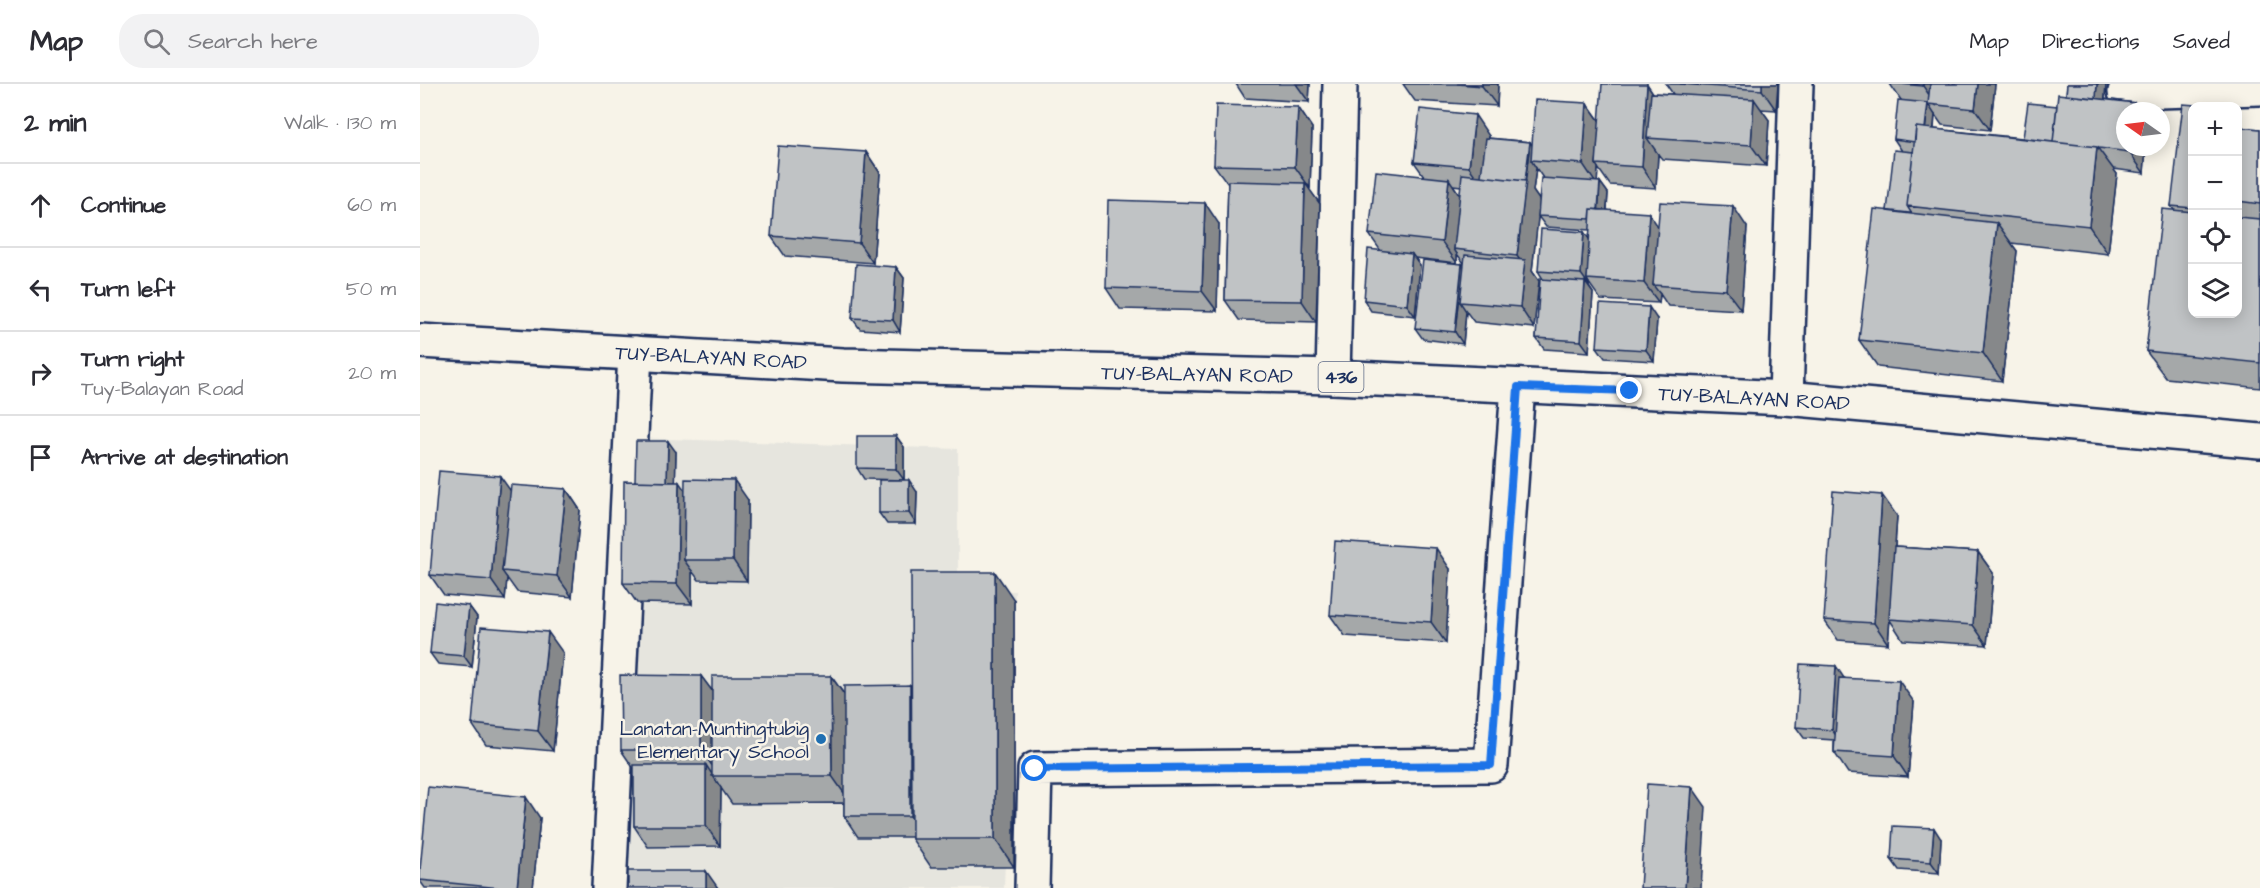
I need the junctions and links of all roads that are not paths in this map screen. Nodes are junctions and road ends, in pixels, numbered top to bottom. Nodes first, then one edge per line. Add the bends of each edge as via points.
1 (1340, 84) edge
2 (1797, 84) edge
3 (2260, 88) edge
4 (2125, 92) dead end
5 (420, 340) edge
6 (635, 353) junction
7 (1333, 377) junction
8 (1518, 387) junction
9 (1786, 398) junction
10 (2260, 441) edge
11 (609, 888) edge
12 (1032, 888) edge

1 - 7 street
2 - 9 street
3 - 4 street
5 - 6 street, TUY-BALAYAN ROAD / 436
6 - 7 street, TUY-BALAYAN ROAD / 436 via 843,365
6 - 11 street
7 - 8 street, TUY-BALAYAN ROAD / 436
8 - 9 street, TUY-BALAYAN ROAD / 436
8 - 12 street via 1491,765 1035,769
9 - 10 street, TUY-BALAYAN ROAD / 436

